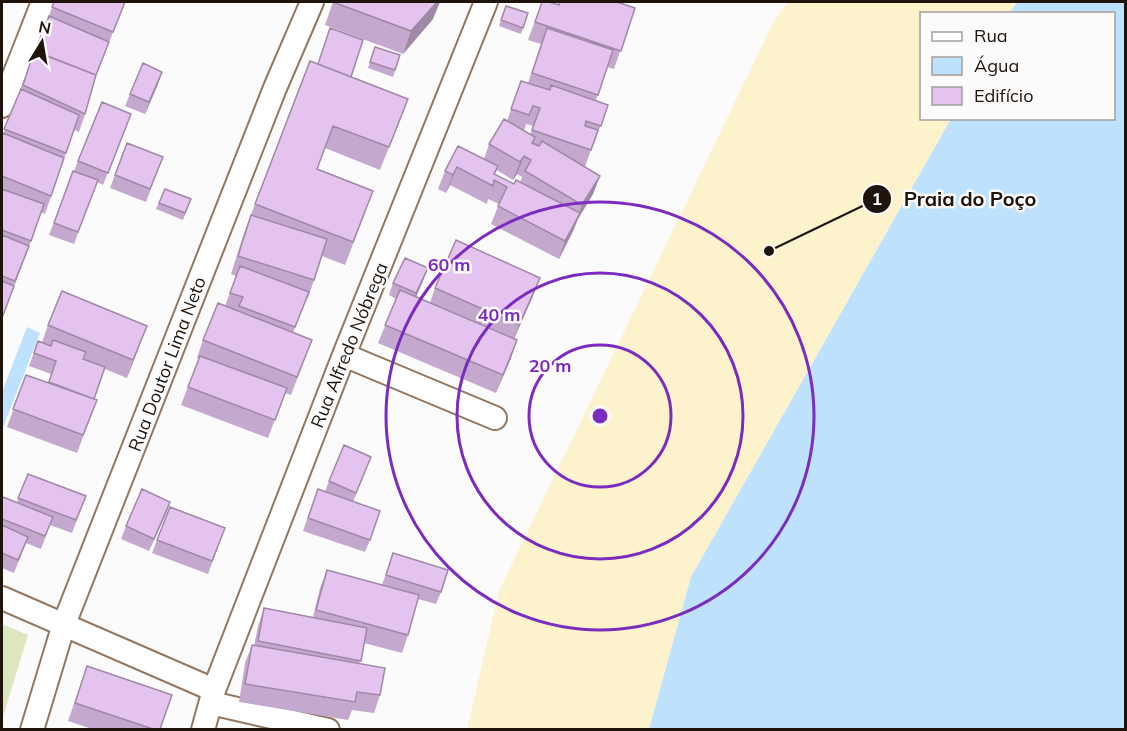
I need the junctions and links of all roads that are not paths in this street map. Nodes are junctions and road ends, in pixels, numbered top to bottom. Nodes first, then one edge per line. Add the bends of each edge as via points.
1 (43, 2) edge
2 (312, 2) edge
3 (486, 2) edge
4 (2, 106) edge
5 (344, 355) junction
6 (495, 418) dead end
7 (2, 598) edge
8 (64, 624) junction
9 (212, 696) junction
10 (32, 729) edge
11 (203, 729) edge
12 (328, 729) edge

1 - 4 street
2 - 8 street, Rua Doutor Lima Neto
3 - 5 street, Rua Alfredo Nóbrega
5 - 6 street
5 - 9 street, Rua Alfredo Nóbrega
7 - 8 street
8 - 9 street
8 - 10 street, Rua Doutor Lima Neto
9 - 11 street, Rua Alfredo Nóbrega
9 - 12 street

